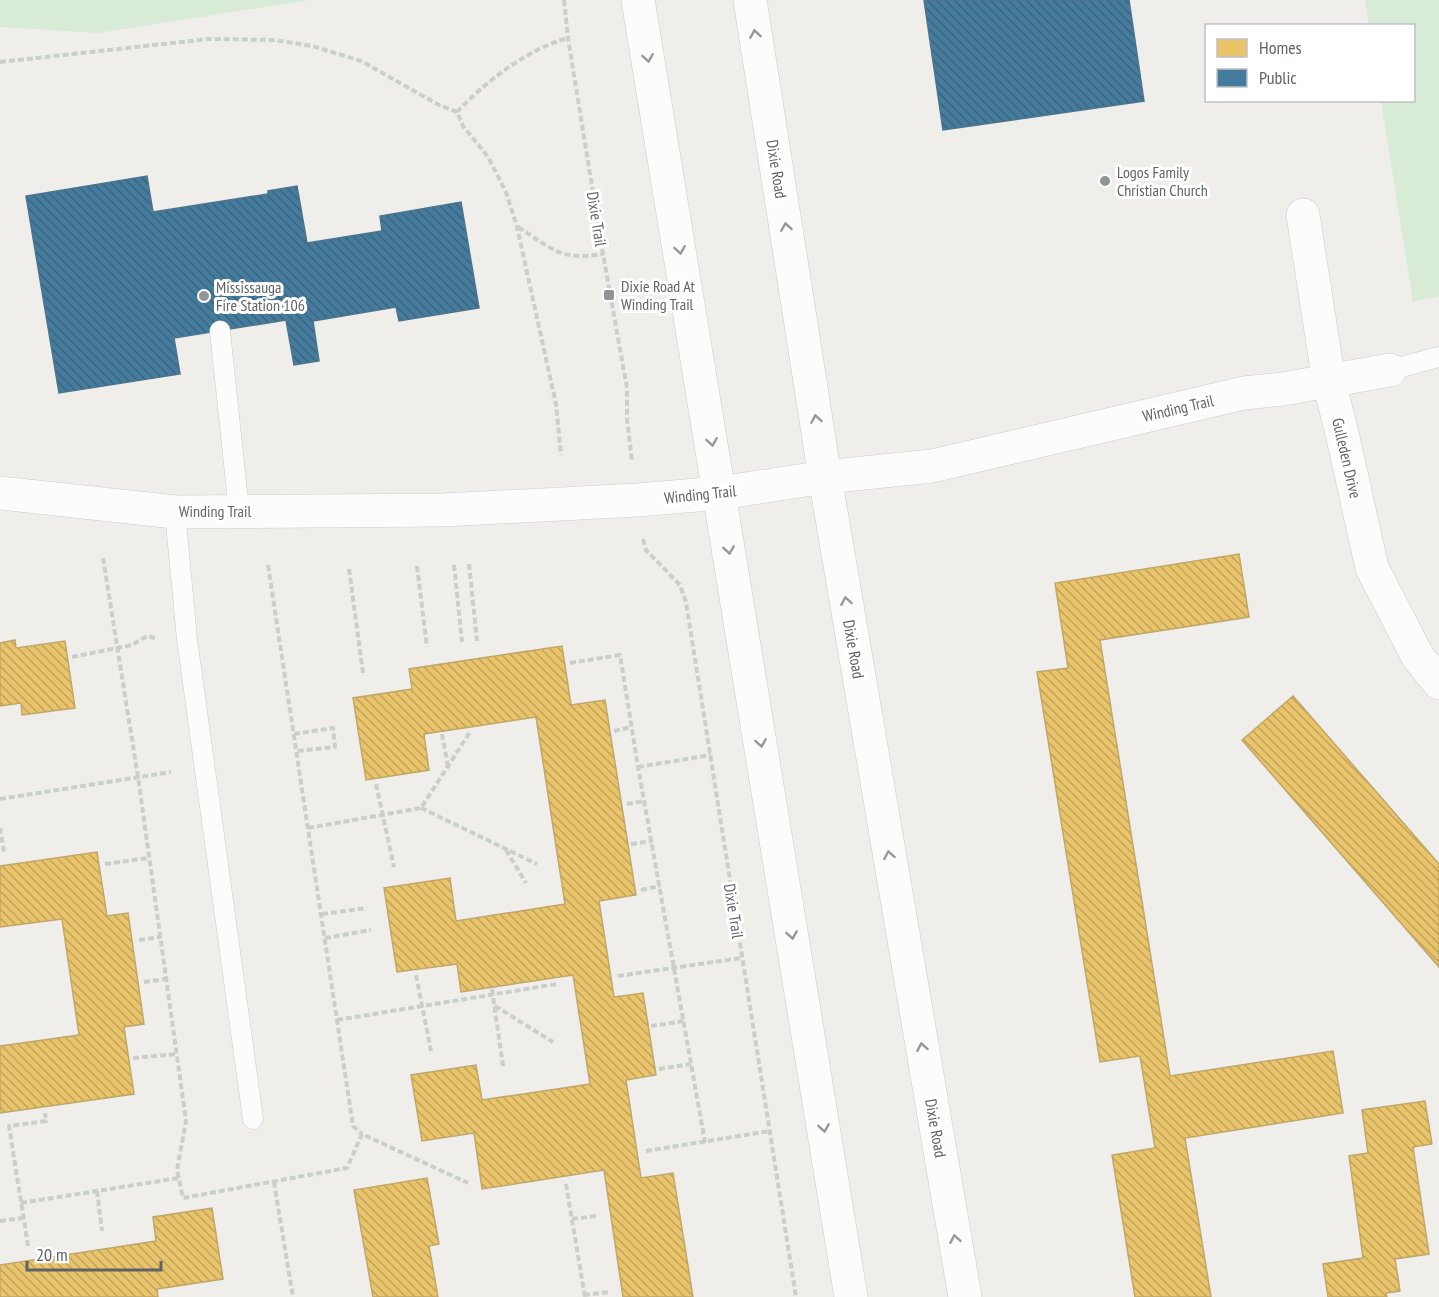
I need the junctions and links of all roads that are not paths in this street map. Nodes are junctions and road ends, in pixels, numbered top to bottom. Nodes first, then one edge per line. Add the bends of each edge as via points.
1 (638, 0) edge
2 (750, 0) edge
3 (1304, 215) dead end
4 (220, 331) dead end
5 (1439, 357) edge
6 (1390, 370) joint
7 (1329, 382) junction
8 (825, 477) junction
9 (720, 492) junction
10 (0, 494) edge
11 (239, 511) junction
12 (175, 512) junction
13 (1439, 683) edge
14 (253, 1119) dead end
15 (851, 1297) edge
16 (965, 1297) edge

1 -> 9 main road
8 -> 2 main road, Dixie Road
3 - 7 main road, Gulleden Drive
4 - 11 lane
5 - 6 lane
6 - 7 main road, Winding Trail
7 - 8 main road, Winding Trail via 1244,393 932,466
7 - 13 main road, Gulleden Drive via 1371,568 1418,657
8 - 9 main road, Winding Trail
16 -> 8 main road, Dixie Road
9 - 11 main road, Winding Trail via 618,502 443,510
9 -> 15 main road
10 - 12 main road, Winding Trail
11 - 12 main road, Winding Trail
12 - 14 lane via 187,639

